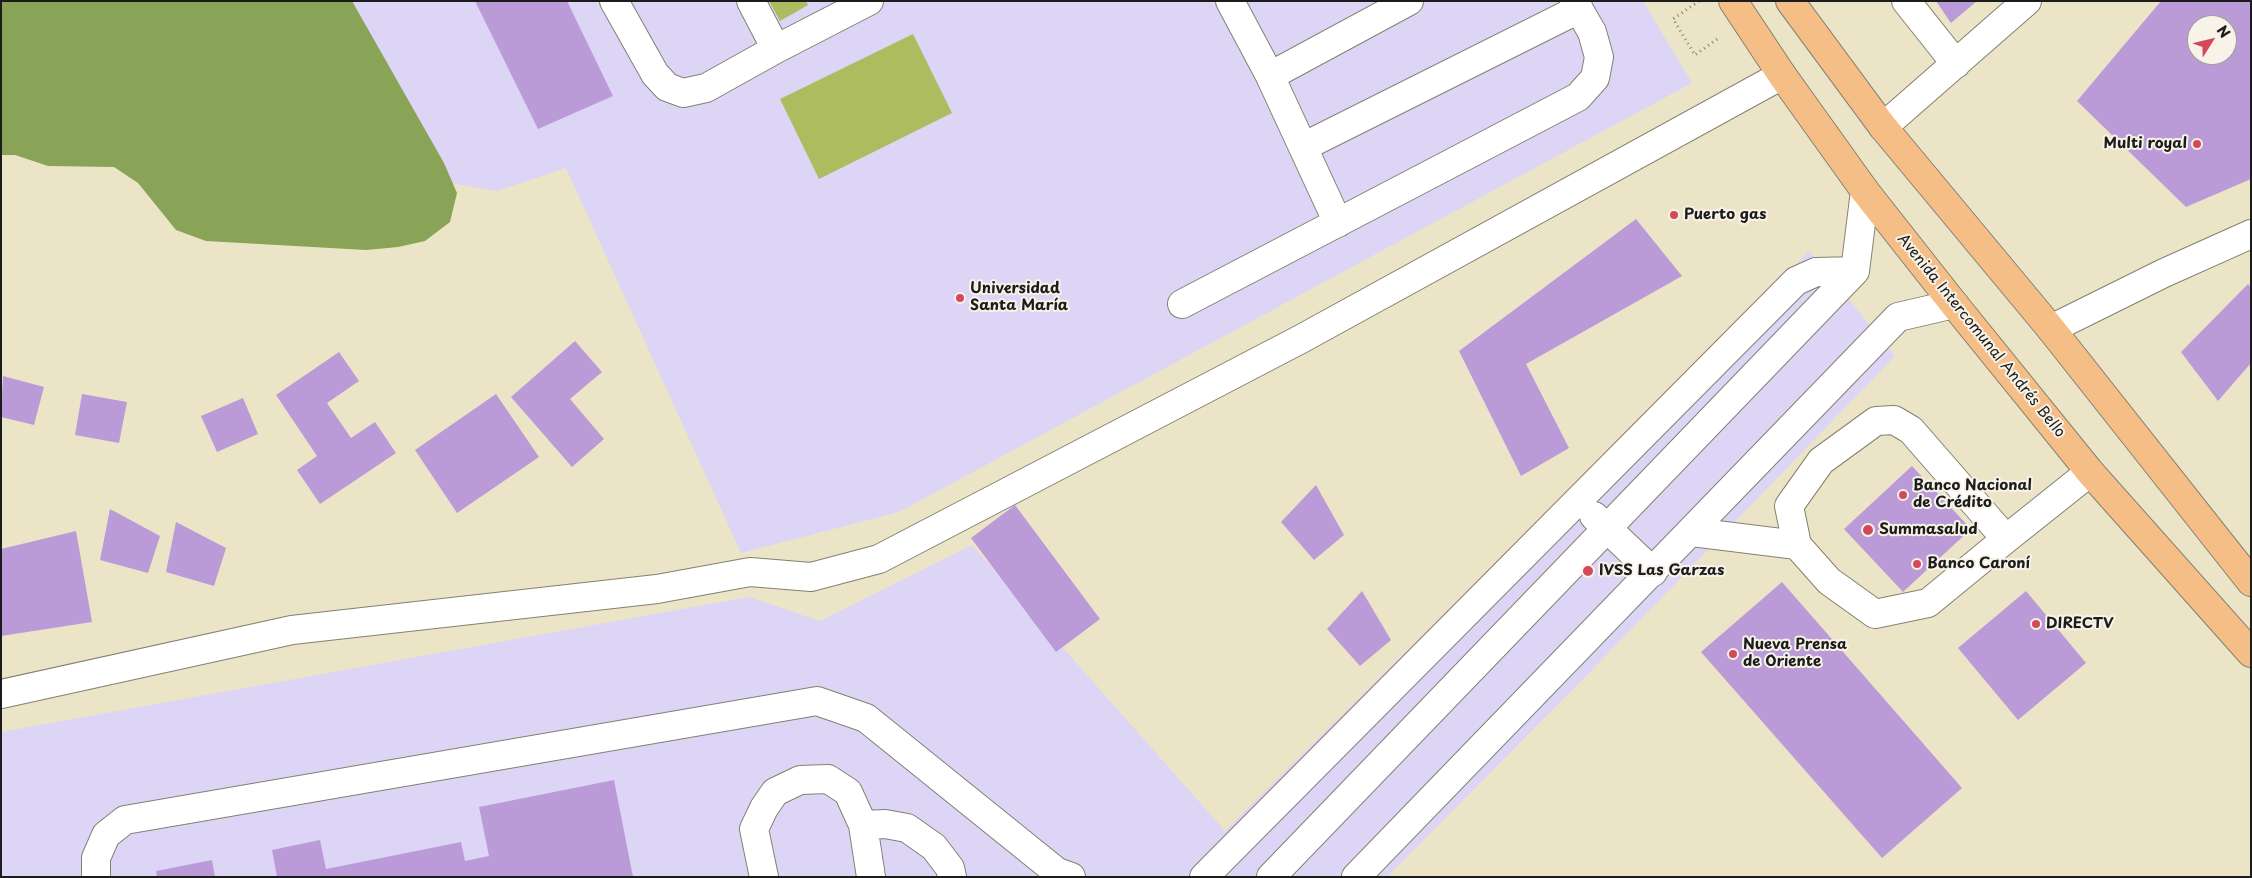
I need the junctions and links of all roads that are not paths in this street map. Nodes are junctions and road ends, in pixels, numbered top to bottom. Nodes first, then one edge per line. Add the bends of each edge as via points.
1 (614, 1) edge
2 (751, 1) edge
3 (869, 1) edge
4 (1230, 1) edge
5 (1409, 1) edge
6 (1790, 1) edge
7 (1906, 1) edge
8 (2027, 1) edge
9 (1577, 5) edge
10 (1739, 11) edge
11 (776, 49) junction
12 (1956, 64) junction
13 (1782, 75) junction
14 (1270, 76) junction
15 (1883, 127) junction
16 (1303, 147) junction
17 (1865, 191) junction
18 (1338, 223) junction
19 (2251, 234) edge
20 (1855, 271) junction
21 (1182, 304) dead end
22 (1954, 304) junction
23 (2051, 328) junction
24 (2090, 472) junction
25 (1579, 500) junction
26 (1607, 529) junction
27 (1692, 532) junction
28 (2006, 540) junction
29 (1797, 545) junction
30 (1653, 572) junction
31 (2251, 582) edge
32 (2251, 653) edge
33 (1, 694) edge
34 (863, 826) junction
35 (96, 877) edge
36 (764, 877) edge
37 (871, 877) edge
38 (952, 877) edge
39 (1071, 877) edge
40 (1204, 877) edge
41 (1271, 877) edge
42 (1356, 877) edge

1 - 11 street via 655,74 667,87 682,93 706,88
2 - 11 street
3 - 11 street
4 - 14 street
5 - 14 street
6 - 15 main road
7 - 12 street
8 - 12 street
9 - 16 street
9 - 18 street via 1592,32 1598,58 1595,78 1578,97
10 - 13 main road, Avenida Intercomunal Andrés Bello
12 - 15 street
13 - 17 main road, Avenida Intercomunal Andrés Bello
13 - 33 street via 1301,339 879,559 811,577 750,572 658,589 292,630
14 - 16 street
15 - 23 main road
16 - 18 street
17 - 20 street
17 - 22 main road, Avenida Intercomunal Andrés Bello
18 - 21 street
19 - 23 street
20 - 25 street via 1816,272 1796,281
20 - 26 street
22 - 24 main road, Avenida Intercomunal Andrés Bello
22 - 27 street via 1898,317
23 - 31 main road
24 - 28 street
24 - 32 main road, Avenida Intercomunal Andrés Bello
25 - 26 street
25 - 40 street
26 - 30 street
26 - 41 street
27 - 29 street
27 - 30 street
28 - 29 street via 1928,602 1875,614 1829,582
28 - 29 street via 1911,430 1894,420 1876,421 1820,461 1789,506
30 - 42 street
34 - 36 street via 848,792 828,779 800,780 775,792 754,829
34 - 37 street
34 - 38 street via 884,824 908,828 934,847 950,868
35 - 39 street via 96,858 106,835 125,820 817,701 866,718 1057,872

